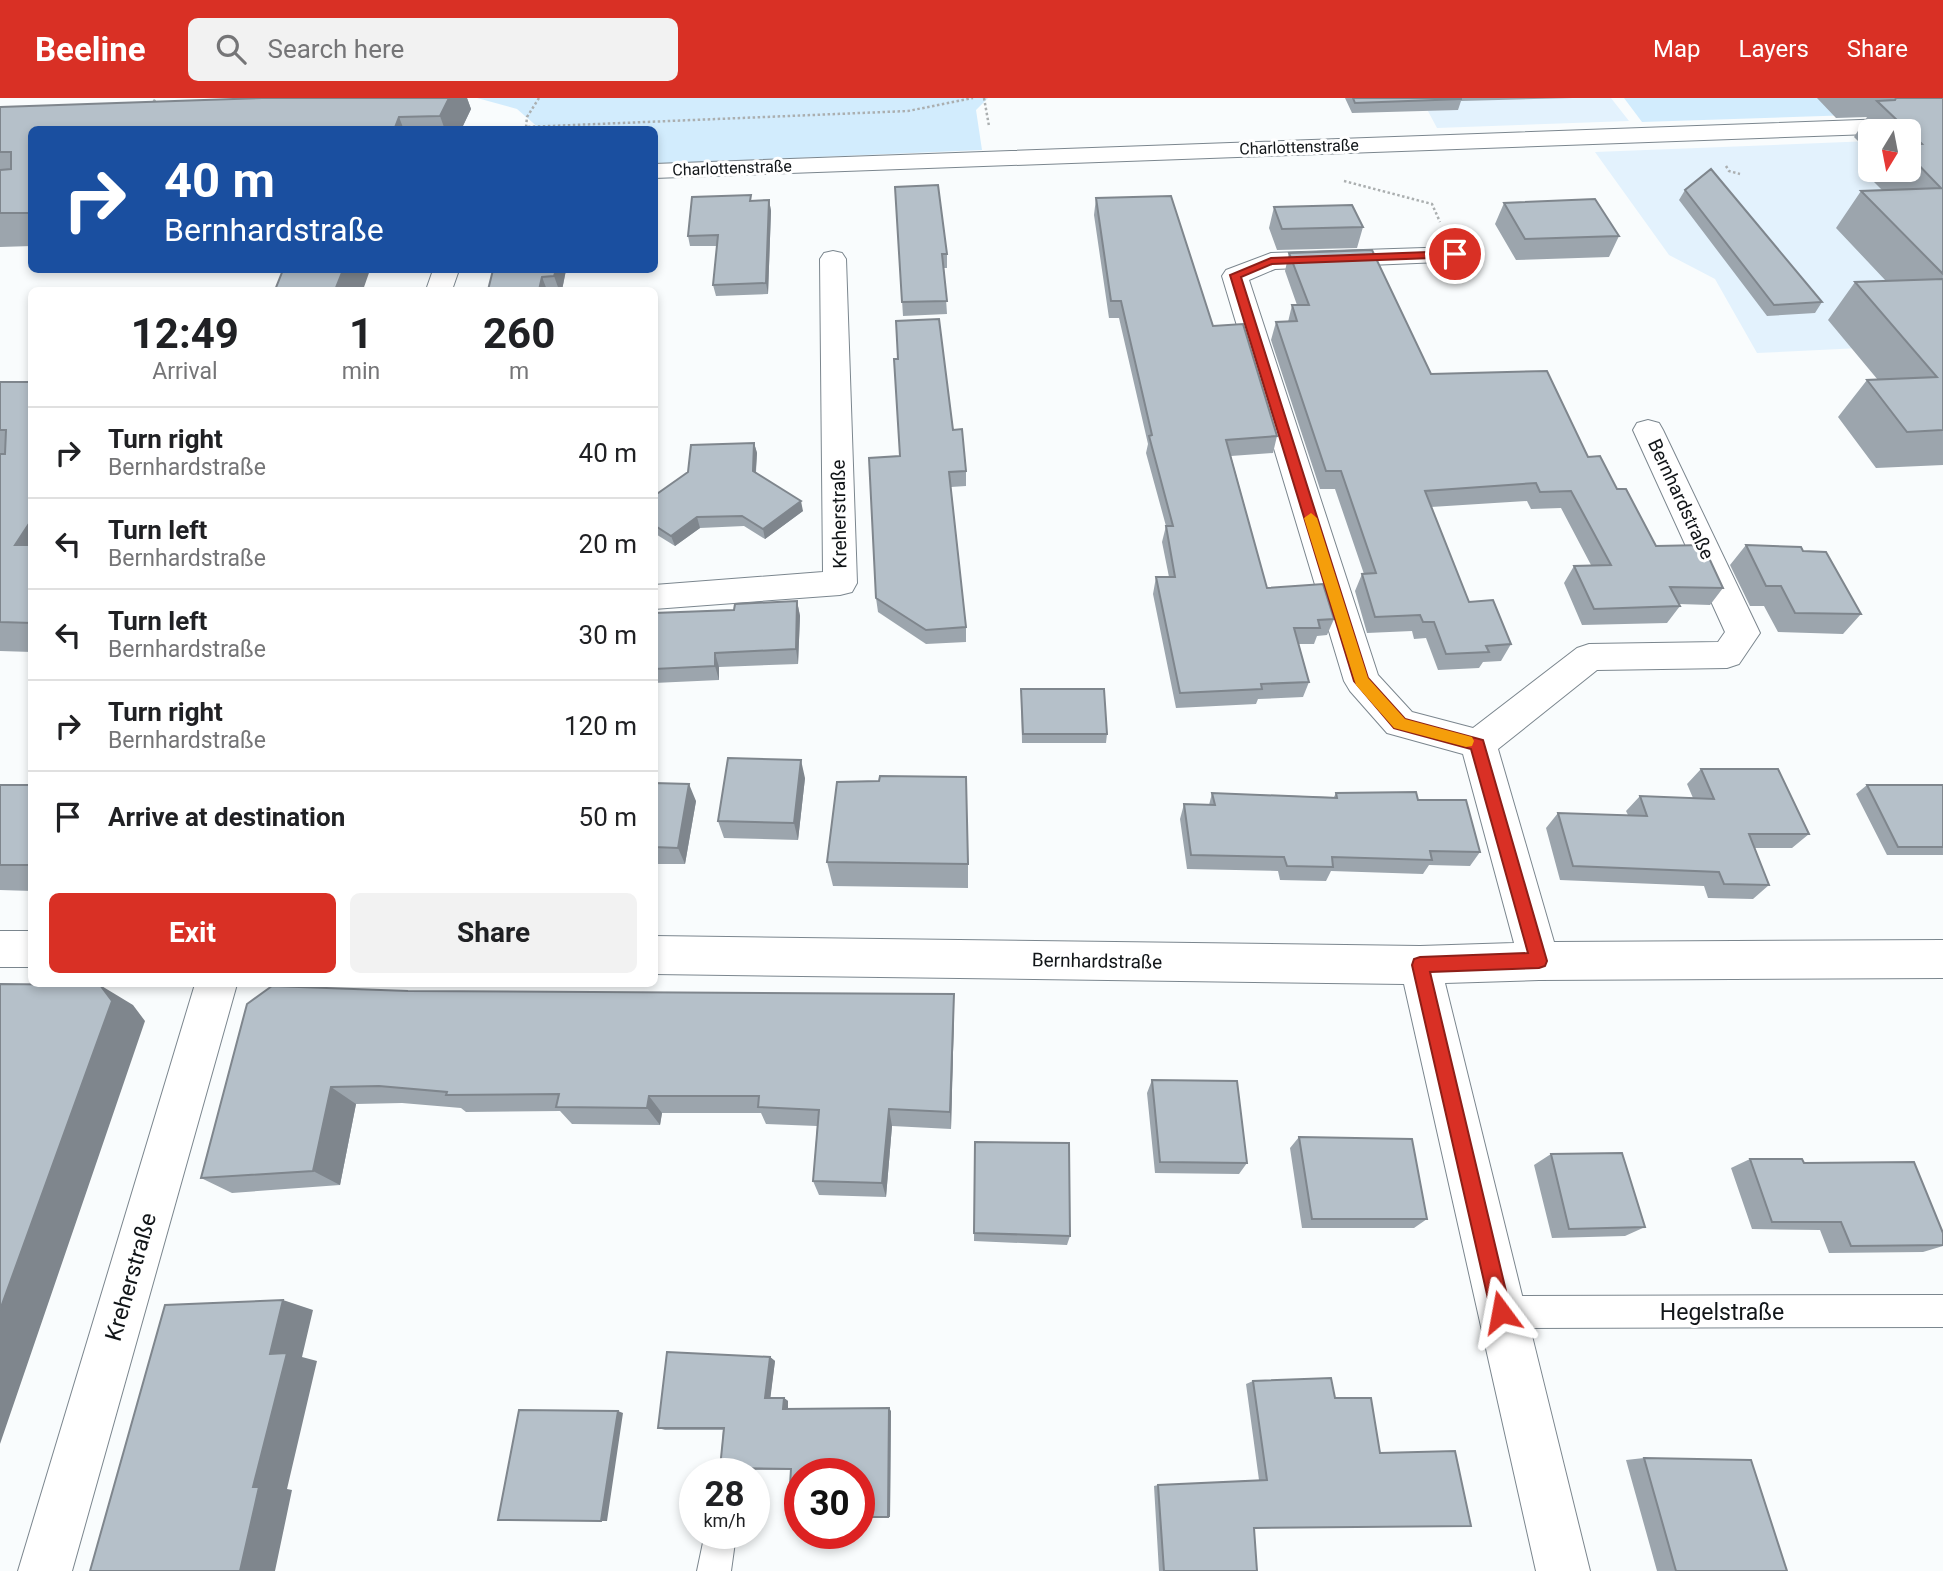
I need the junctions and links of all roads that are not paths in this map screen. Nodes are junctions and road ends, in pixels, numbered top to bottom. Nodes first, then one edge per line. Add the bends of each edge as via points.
1 (1943, 124) edge
2 (658, 171) edge
3 (1455, 254) road end
4 (833, 259) dead end
5 (1648, 430) dead end
6 (658, 597) edge
7 (1478, 744) junction
8 (0, 949) edge
9 (28, 949) edge
10 (658, 955) edge
11 (1943, 959) edge
12 (1539, 961) junction
13 (1420, 965) junction
14 (215, 987) edge
15 (1943, 1311) edge
16 (1501, 1312) junction
17 (45, 1571) edge
18 (1563, 1571) edge

1 - 2 street, Charlottenstraße
3 - 7 street via 1271,261 1235,275 1362,681 1400,723
4 - 6 street, Kreherstraße via 841,583
5 - 7 street, Bernhardstraße via 1744,633 1727,655 1589,657
7 - 12 street
8 - 9 street
10 - 13 street, Bernhardstraße
11 - 12 street, Bernhardstraße
12 - 13 street, Bernhardstraße
13 - 16 street
14 - 17 street, Kreherstraße
15 - 16 lane, Hegelstraße
16 - 18 street

